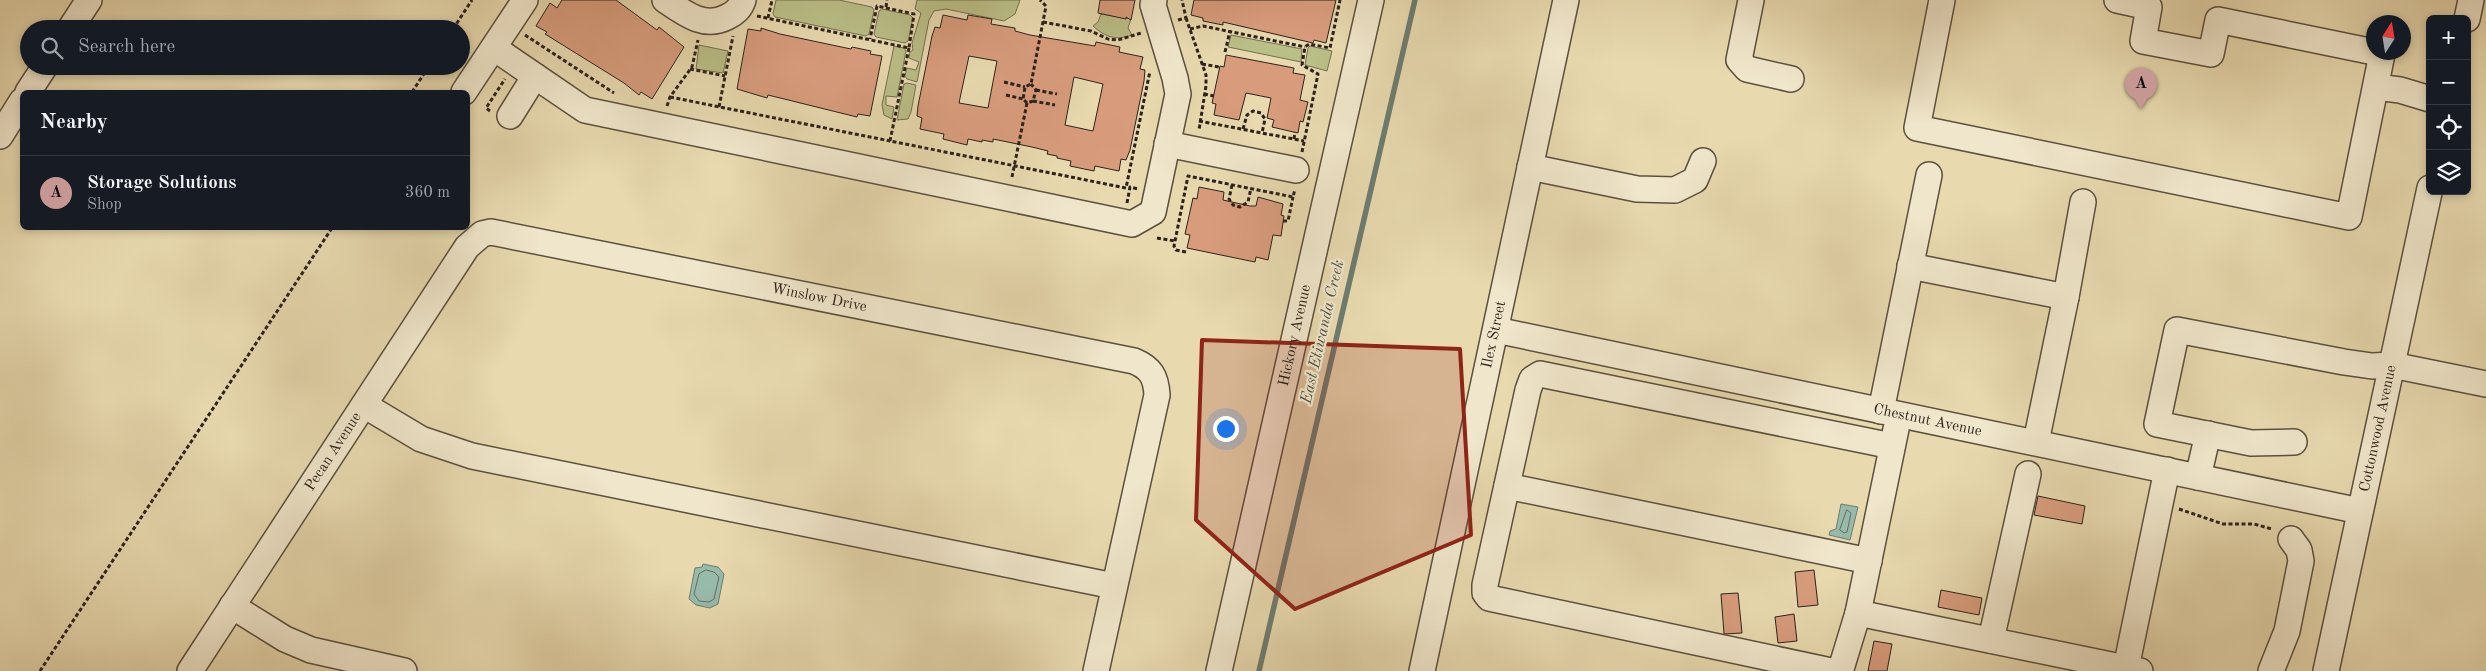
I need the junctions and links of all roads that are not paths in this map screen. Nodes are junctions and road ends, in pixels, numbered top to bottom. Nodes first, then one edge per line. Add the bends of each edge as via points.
1 (89, 0) edge
2 (525, 0) edge
3 (665, 0) edge
4 (1154, 0) edge
5 (1371, 0) edge
6 (1566, 0) edge
7 (1751, 0) edge
8 (1942, 0) edge
9 (2117, 0) edge
10 (2471, 0) edge
11 (746, 7) edge
12 (2468, 15) edge
13 (76, 20) edge
14 (494, 48) junction
15 (2366, 50) edge
16 (2381, 60) edge
17 (39, 75) edge
18 (535, 76) junction
19 (1791, 78) dead end
20 (2376, 87) junction
21 (29, 90) edge
22 (465, 90) edge
23 (2426, 98) edge
24 (20, 104) edge
25 (510, 116) dead end
26 (0, 136) edge
27 (1167, 144) junction
28 (1703, 161) dead end
29 (1530, 167) junction
30 (1299, 170) road end
31 (1929, 175) dead end
32 (2428, 195) edge
33 (2083, 202) dead end
34 (482, 234) joint
35 (1910, 266) junction
36 (2066, 298) junction
37 (1496, 330) junction
38 (2392, 365) junction
39 (2486, 384) edge
40 (364, 406) junction
41 (1890, 413) junction
42 (2208, 434) junction
43 (2036, 442) junction
44 (2294, 442) dead end
45 (1892, 446) junction
46 (2167, 470) junction
47 (2028, 474) dead end
48 (2198, 476) junction
49 (1507, 486) junction
50 (2360, 511) junction
51 (2291, 539) road end
52 (1869, 561) junction
53 (1114, 586) junction
54 (232, 606) junction
55 (1858, 613) junction
56 (1991, 640) junction
57 (2133, 669) edge
58 (1836, 670) edge
59 (190, 671) edge
60 (404, 671) edge
61 (1096, 671) edge
62 (1219, 671) edge
63 (1422, 671) edge
64 (2271, 671) edge
65 (2326, 671) edge

1 - 13 street
2 - 14 street
3 - 11 street via 704,22 718,22
4 - 27 street via 1178,94
5 - 62 street, Hickory Avenue
6 - 29 street, Ilex Street
7 - 19 street via 1739,60 1747,68
8 - 20 street via 1917,128 2339,215 2349,216
9 - 15 street via 2149,6 2142,41 2211,54 2218,20
10 - 12 street
14 - 18 street
14 - 22 street
16 - 20 street
17 - 21 street
18 - 25 street
18 - 27 street via 585,110 1132,224 1153,212
20 - 23 street
24 - 26 street
27 - 30 street
28 - 29 street via 1695,180 1676,190 1637,189
29 - 37 street, Ilex Street
31 - 35 street
32 - 38 street, Cottonwood Avenue
33 - 36 street
34 - 40 street, Pecan Avenue via 467,247
34 - 53 street, Winslow Drive via 511,235 1145,365 1153,373 1157,395
35 - 36 street
35 - 41 street
36 - 43 street
37 - 41 street, Chestnut Avenue
37 - 63 street, Ilex Street
38 - 39 street
38 - 42 street via 2344,362 2177,330 2157,424
38 - 50 street, Cottonwood Avenue
40 - 53 street via 421,439 472,456
40 - 54 street, Pecan Avenue
41 - 43 street, Chestnut Avenue
41 - 45 street
42 - 44 street via 2250,443
42 - 48 street
43 - 46 street, Chestnut Avenue
45 - 49 street via 1540,374 1532,378 1528,390
45 - 52 street
46 - 48 street, Chestnut Avenue
46 - 57 street
47 - 56 street
48 - 50 street, Chestnut Avenue
49 - 52 street
49 - 58 street via 1485,585 1489,598
50 - 65 street, Cottonwood Avenue
51 - 64 street via 2299,550 2301,561 2287,631
52 - 55 street
53 - 61 street
54 - 59 street, Pecan Avenue
54 - 60 street via 285,639 311,650
55 - 56 street
55 - 58 street
56 - 57 street

